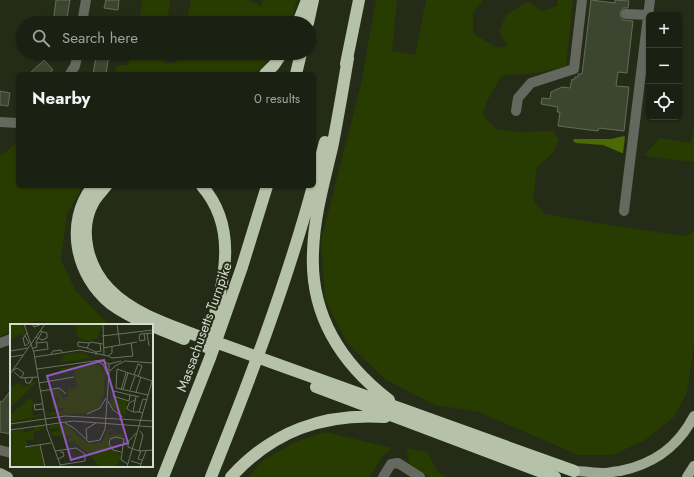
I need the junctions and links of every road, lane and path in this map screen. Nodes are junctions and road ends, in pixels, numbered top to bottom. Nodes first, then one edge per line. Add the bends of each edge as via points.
1 (86, 0) edge
2 (307, 0) edge
3 (313, 0) edge
4 (358, 0) edge
5 (582, 0) edge
6 (650, 0) edge
7 (648, 12) edge
8 (626, 14) dead end
9 (646, 15) edge
10 (83, 16) edge
11 (301, 16) edge
12 (310, 16) edge
13 (646, 31) edge
14 (348, 58) junction
15 (76, 60) edge
16 (277, 60) edge
17 (299, 60) edge
18 (71, 72) edge
19 (267, 72) edge
20 (296, 72) edge
21 (516, 111) dead end
22 (0, 122) edge
23 (16, 123) edge
24 (316, 176) edge
25 (92, 188) edge
26 (104, 188) edge
27 (204, 188) edge
28 (266, 188) edge
29 (312, 188) edge
30 (624, 211) dead end
31 (147, 324) edge
32 (217, 324) junction
33 (153, 326) edge
34 (10, 339) edge
35 (0, 343) edge
36 (398, 412) junction
37 (694, 416) edge
38 (0, 450) edge
39 (10, 453) edge
40 (694, 466) edge
41 (574, 471) junction
42 (0, 473) edge
43 (8, 477) edge
44 (163, 477) edge
45 (211, 477) edge
46 (231, 477) edge
47 (383, 477) edge
48 (420, 477) edge
49 (555, 477) edge
50 (592, 477) edge
51 (687, 477) edge

1 - 10 street
2 - 11 highway
3 - 12 highway
4 - 14 highway
5 - 21 street via 574,69 531,83 518,98
6 - 7 street
8 - 9 street
13 - 30 street
14 - 24 highway
14 - 36 highway via 316,224 314,280 320,310 332,337 349,363
15 - 18 street
16 - 19 highway
17 - 20 highway
22 - 23 street
25 - 31 highway via 81,206 77,223 79,258 86,273 110,303 128,316
26 - 36 highway via 89,213 86,224 87,248 99,277 121,300 175,327
27 - 32 highway via 217,208 225,239 225,262
28 - 32 highway, Massachusetts Turnpike via 242,267
29 - 45 highway via 264,341
32 - 44 highway, Massachusetts Turnpike via 189,411
33 - 36 highway
34 - 35 street
36 - 41 highway
36 - 46 highway via 342,417 303,427 265,447
36 - 49 highway
37 - 41 main road via 676,442 659,457 635,468 606,473
38 - 39 street
40 - 51 main road
41 - 50 main road
42 - 43 main road
47 - 48 street via 390,464 398,463

